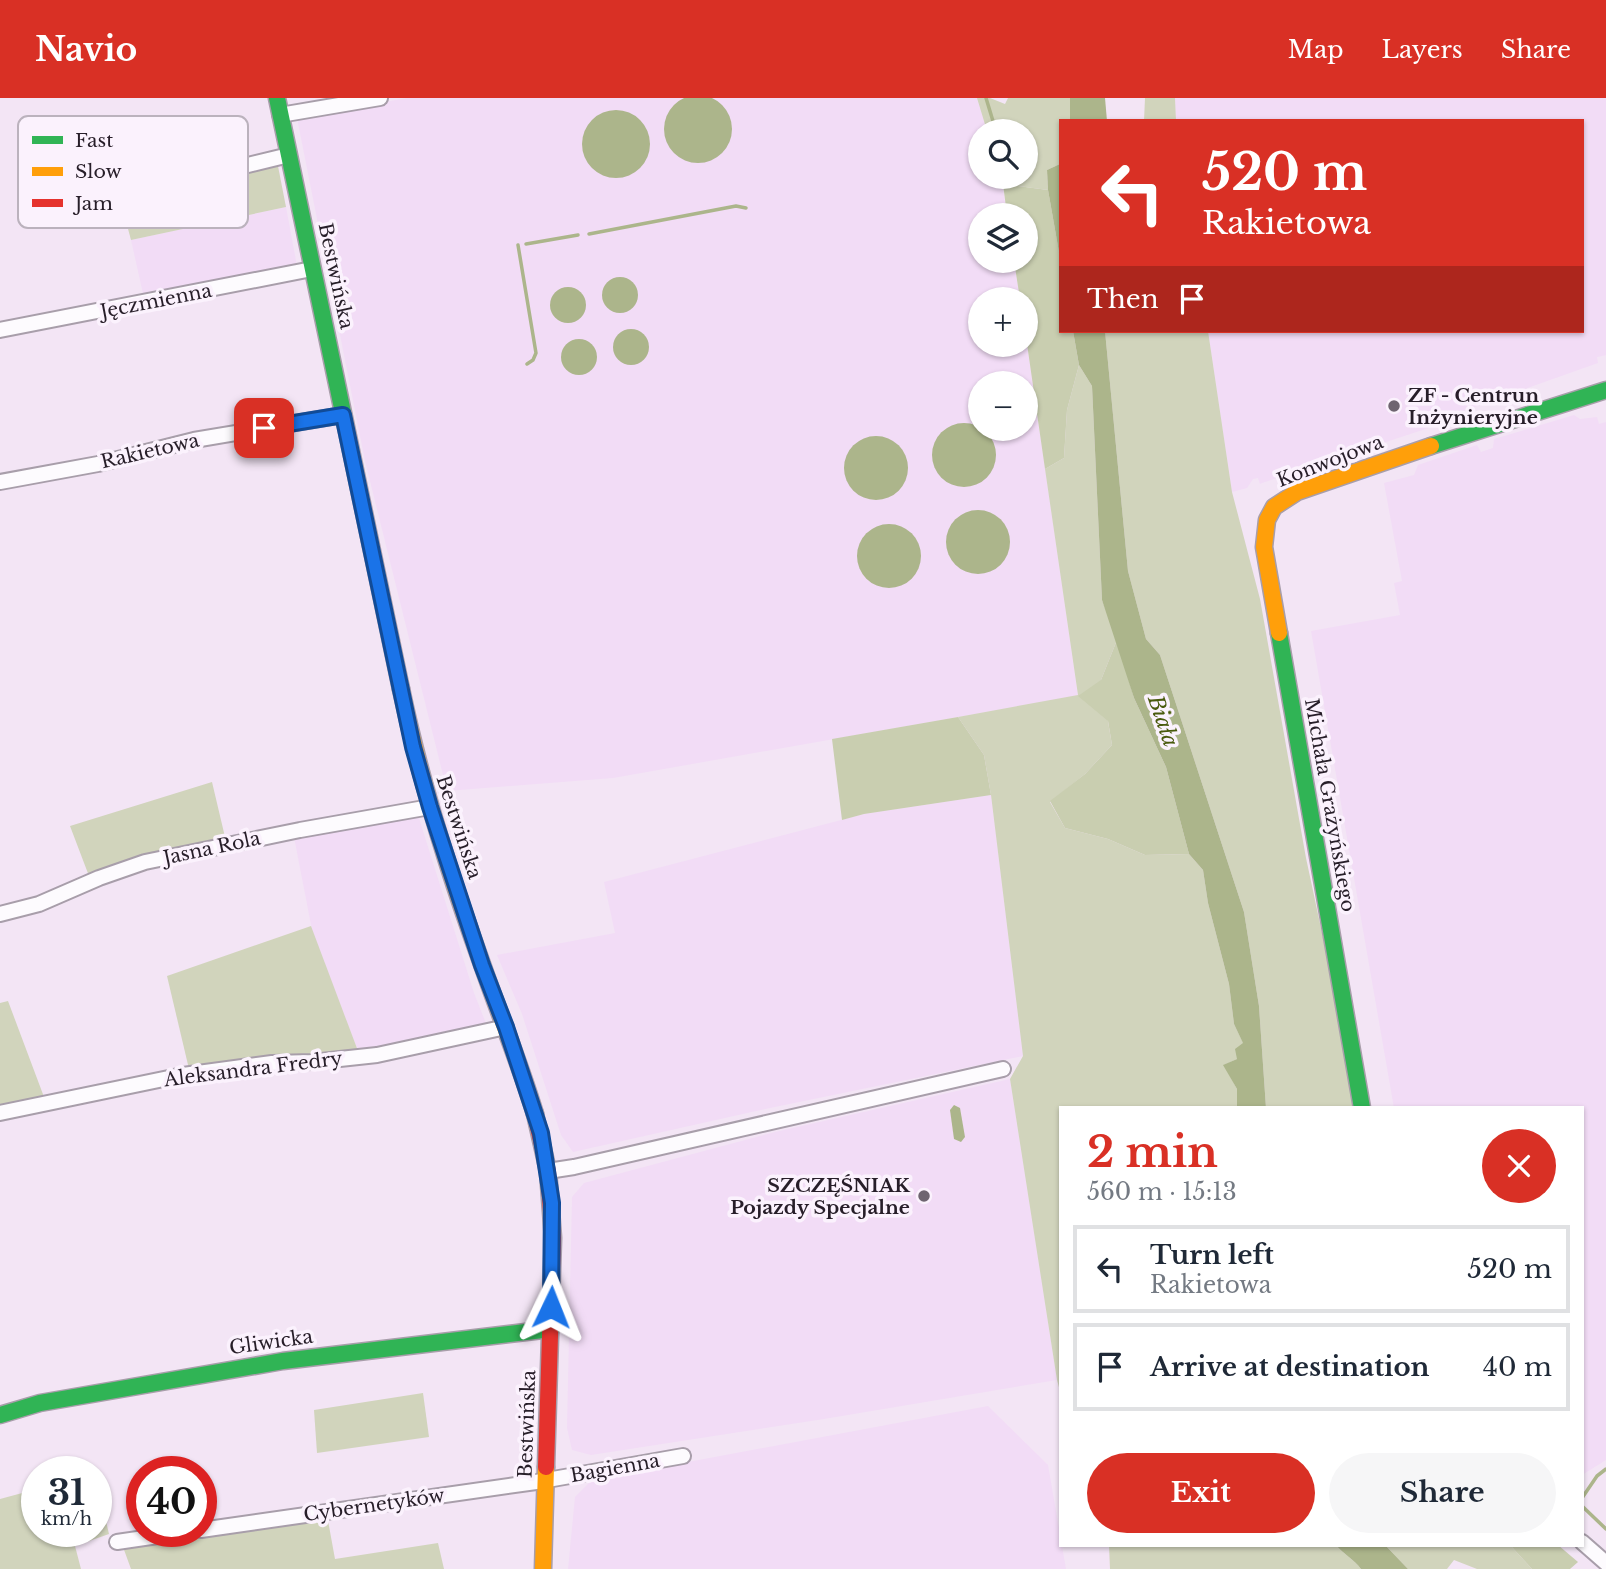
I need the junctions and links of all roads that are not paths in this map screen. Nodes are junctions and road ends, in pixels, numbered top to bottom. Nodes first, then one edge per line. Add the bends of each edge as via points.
1 (276, 98) edge
2 (380, 98) edge
3 (280, 115) junction
4 (289, 155) junction
5 (248, 165) edge
6 (312, 269) junction
7 (0, 330) edge
8 (1606, 390) edge
9 (343, 415) junction
10 (0, 482) edge
11 (1270, 510) joint
12 (430, 807) junction
13 (0, 914) edge
14 (506, 1027) junction
15 (1003, 1069) dead end
16 (1362, 1106) edge
17 (0, 1113) edge
18 (548, 1171) junction
19 (551, 1329) junction
20 (0, 1415) edge
21 (683, 1456) dead end
22 (547, 1480) junction
23 (217, 1528) edge
24 (126, 1541) edge
25 (117, 1542) dead end
26 (1584, 1544) edge
27 (1606, 1563) edge
28 (543, 1569) edge

1 - 3 street, Bestwińska
2 - 3 street
3 - 4 street, Bestwińska
4 - 5 street
4 - 6 street, Bestwińska
6 - 7 street, Jęczmienna
6 - 9 street, Bestwińska
8 - 11 street, Konwojowa via 1297,492
9 - 10 street, Rakietowa via 194,440
9 - 12 street, Bestwińska via 413,747
11 - 16 street, Michała Grażyńskiego via 1264,547
12 - 13 street, Jasna Rola via 145,862 39,904
12 - 14 street, Bestwińska
14 - 17 street, Aleksandra Fredry via 377,1055 183,1075
14 - 18 street, Bestwińska via 541,1133
15 - 18 street
18 - 19 street, Bestwińska via 553,1238
19 - 20 street, Gliwicka via 283,1361 40,1403
19 - 22 street, Bestwińska
21 - 22 street, Bagienna
22 - 23 street, Cybernetyków
22 - 28 street, Bestwińska
24 - 25 street
26 - 27 street

